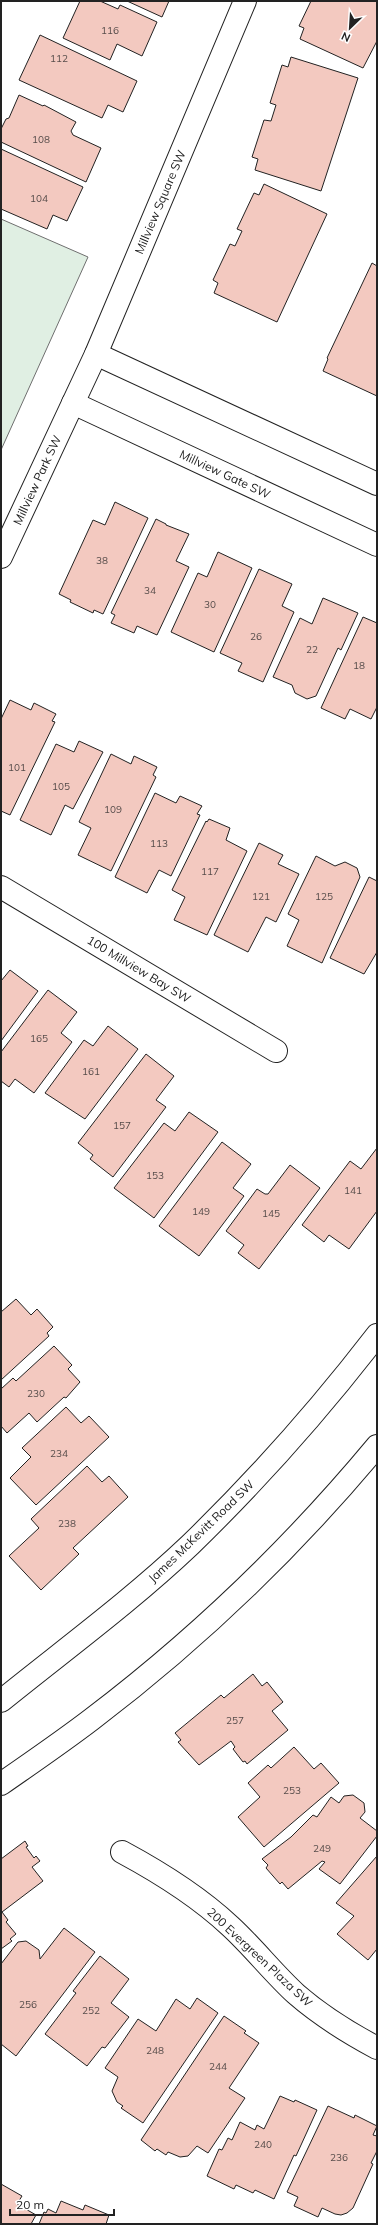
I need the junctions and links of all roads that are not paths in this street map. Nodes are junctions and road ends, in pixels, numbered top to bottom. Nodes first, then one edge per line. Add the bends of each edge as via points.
1 (245, 1) edge
2 (96, 354) junction
3 (73, 403) junction
4 (377, 484) edge
5 (377, 545) edge
6 (1, 557) edge
7 (1, 887) edge
8 (276, 1051) dead end
9 (377, 1335) edge
10 (377, 1446) edge
11 (1, 1701) edge
12 (1, 1784) edge
13 (122, 1852) dead end
14 (377, 2048) edge

1 - 2 street, Millview Square SW
2 - 3 street, Millview Square SW
2 - 4 street
3 - 5 street, Millview Gate SW
3 - 6 street, Millview Park SW
7 - 8 street, 100 Millview Bay SW
9 - 11 street, James McKevitt Road SW via 337,1386 263,1470 189,1545 140,1589
10 - 12 street via 348,1482 236,1596 92,1719
13 - 14 street, 200 Evergreen Plaza SW via 159,1871 193,1896 231,1926 297,1995 336,2024

